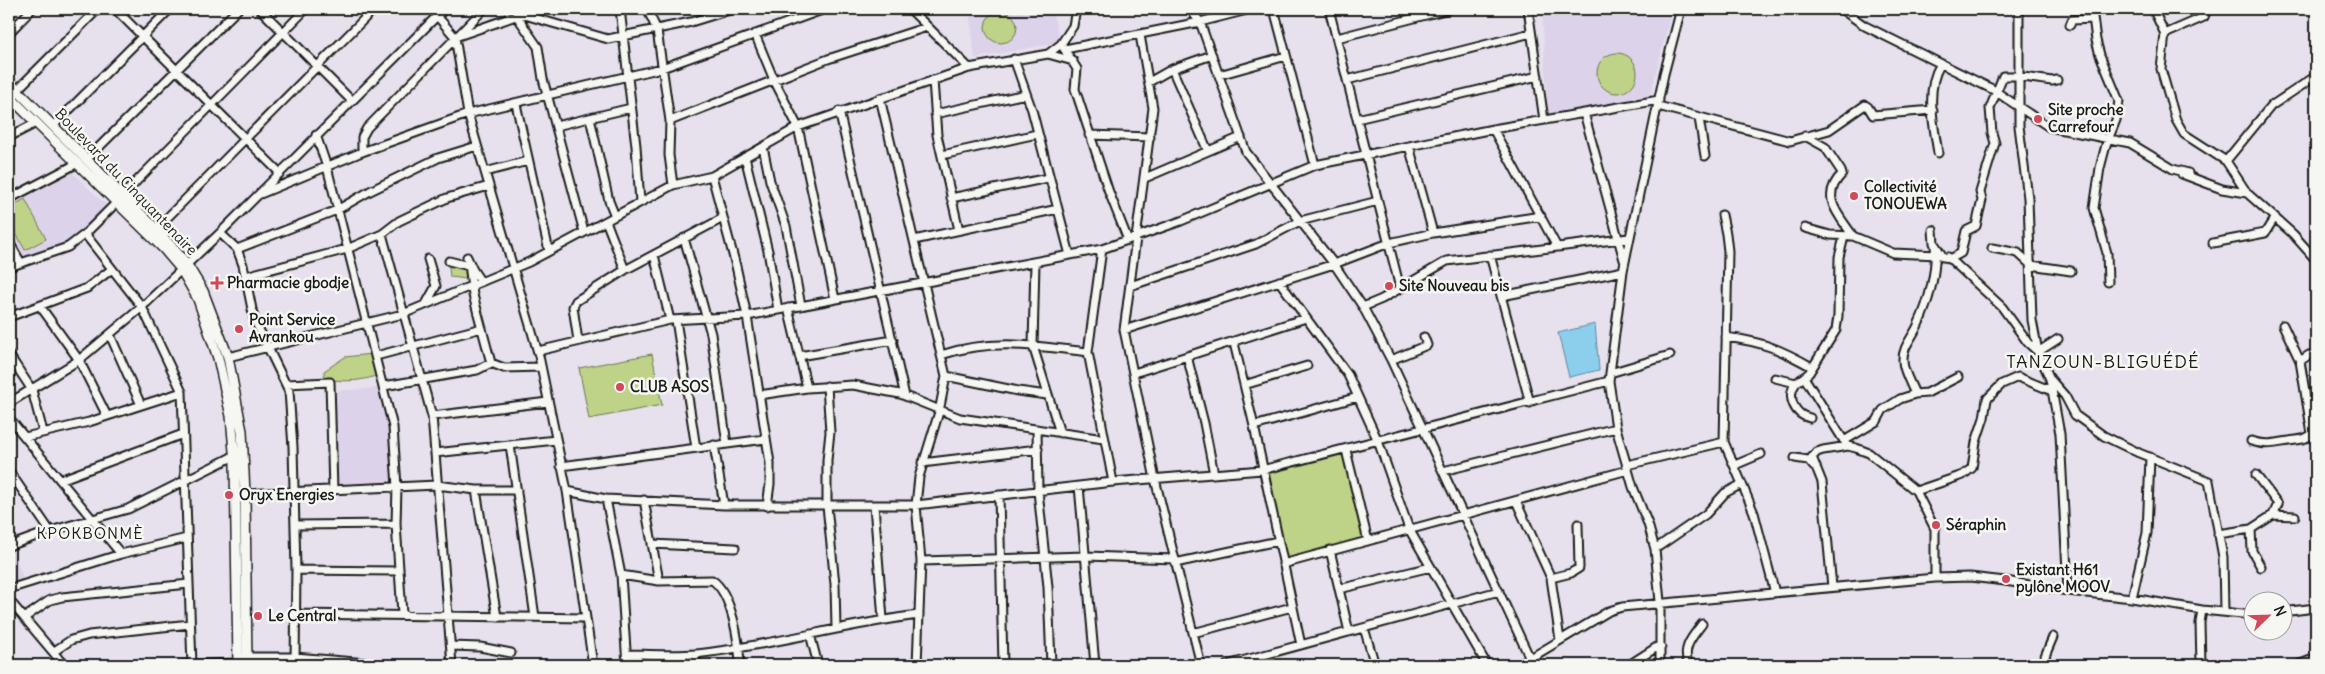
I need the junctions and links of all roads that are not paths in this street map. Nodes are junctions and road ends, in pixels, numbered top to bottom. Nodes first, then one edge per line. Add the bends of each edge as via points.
1 (32, 9) edge
2 (98, 9) edge
3 (115, 9) edge
4 (170, 9) edge
5 (238, 9) edge
6 (260, 9) edge
7 (306, 9) edge
8 (374, 9) edge
9 (431, 9) edge
10 (444, 9) edge
11 (484, 9) edge
12 (536, 9) edge
13 (620, 9) edge
14 (647, 9) edge
15 (733, 9) edge
16 (825, 9) edge
17 (910, 9) edge
18 (1076, 9) edge
19 (1190, 9) edge
20 (1251, 9) edge
21 (1274, 9) edge
22 (1329, 9) edge
23 (1449, 9) edge
24 (1528, 9) edge
25 (1681, 9) edge
26 (1841, 9) edge
27 (2019, 9) edge
28 (2092, 9) edge
29 (2154, 9) edge
30 (2207, 9) edge
31 (811, 11) edge
32 (437, 15) junction
33 (519, 15) junction
34 (2093, 19) junction
35 (1200, 22) junction
36 (2070, 25) dead end
37 (928, 27) junction
38 (657, 30) junction
39 (283, 32) junction
40 (9, 33) edge
41 (1532, 33) junction
42 (755, 34) junction
43 (2165, 34) junction
44 (143, 36) junction
45 (1140, 36) junction
46 (456, 37) junction
47 (622, 37) junction
48 (1337, 38) junction
49 (1063, 47) junction
50 (1048, 54) junction
51 (1212, 55) junction
52 (1286, 56) junction
53 (1014, 59) junction
54 (1073, 62) junction
55 (1940, 65) junction
56 (318, 66) junction
57 (662, 68) junction
58 (969, 68) junction
59 (1172, 69) junction
60 (176, 70) junction
61 (627, 75) junction
62 (1219, 75) junction
63 (1538, 76) junction
64 (2017, 76) junction
65 (2316, 76) edge
66 (774, 80) junction
67 (932, 80) junction
68 (1348, 80) junction
69 (2057, 80) dead end
70 (9, 82) edge
71 (1149, 82) junction
72 (17, 90) junction
73 (1996, 93) junction
74 (1026, 94) junction
75 (547, 95) junction
76 (9, 96) edge
77 (880, 98) junction
78 (352, 100) junction
79 (1658, 103) junction
80 (211, 104) junction
81 (516, 104) junction
82 (631, 108) junction
83 (2020, 108) junction
84 (1933, 110) junction
85 (840, 112) junction
86 (1584, 113) junction
87 (468, 114) junction
88 (935, 114) junction
89 (590, 118) junction
90 (1700, 118) junction
91 (1357, 119) junction
92 (1544, 120) junction
93 (670, 121) junction
94 (36, 123) junction
95 (53, 126) junction
96 (556, 126) junction
97 (798, 127) junction
98 (1493, 129) junction
99 (1037, 134) junction
100 (316, 135) junction
101 (1090, 136) junction
102 (1806, 136) junction
103 (9, 137) edge
104 (1150, 137) junction
105 (1241, 137) junction
106 (2109, 137) junction
107 (245, 138) junction
108 (477, 146) junction
109 (1409, 146) junction
110 (763, 147) junction
111 (1208, 151) junction
112 (362, 152) junction
113 (1938, 153) dead end
114 (1366, 154) junction
115 (942, 155) junction
116 (1705, 156) dead end
117 (745, 157) junction
118 (82, 161) junction
119 (528, 161) junction
120 (2226, 161) junction
121 (1315, 164) junction
122 (326, 167) junction
123 (280, 172) junction
124 (485, 172) junction
125 (712, 176) junction
126 (1048, 178) junction
127 (1145, 178) junction
128 (1272, 184) junction
129 (673, 185) junction
130 (489, 186) junction
131 (2247, 193) junction
132 (258, 195) junction
133 (951, 198) junction
134 (9, 199) edge
135 (120, 199) junction
136 (1378, 200) junction
137 (640, 202) junction
138 (1058, 208) junction
139 (337, 210) junction
140 (1722, 215) dead end
141 (615, 216) junction
142 (1541, 216) junction
143 (2275, 217) junction
144 (723, 218) junction
145 (606, 220) junction
146 (1300, 221) junction
147 (1805, 228) dead end
148 (156, 229) junction
149 (959, 230) junction
150 (1933, 230) dead end
151 (584, 232) junction
152 (220, 233) junction
153 (1433, 233) junction
154 (85, 234) junction
155 (382, 234) junction
156 (1136, 236) junction
157 (1853, 236) junction
158 (1844, 237) junction
159 (684, 238) junction
160 (1629, 238) junction
161 (1618, 239) junction
162 (914, 240) junction
163 (1128, 240) junction
164 (9, 242) edge
165 (2213, 243) dead end
166 (1388, 244) junction
167 (1557, 247) junction
168 (1992, 248) dead end
169 (237, 249) junction
170 (347, 249) junction
171 (1102, 249) junction
172 (549, 251) junction
173 (654, 255) junction
174 (1070, 255) junction
175 (1490, 255) junction
176 (1942, 256) junction
177 (428, 259) dead end
178 (2316, 260) edge
179 (449, 261) dead end
180 (468, 262) junction
181 (1034, 262) junction
182 (1624, 262) junction
183 (21, 263) junction
184 (1334, 264) junction
185 (2031, 265) junction
186 (184, 266) junction
187 (9, 268) edge
188 (112, 269) junction
189 (514, 269) junction
190 (625, 270) junction
191 (1623, 271) junction
192 (2070, 271) dead end
193 (246, 276) junction
194 (1279, 281) junction
195 (482, 282) junction
196 (924, 282) junction
197 (2108, 282) dead end
198 (471, 286) junction
199 (1130, 286) junction
200 (1400, 288) junction
201 (882, 290) junction
202 (1502, 296) junction
203 (835, 299) junction
204 (426, 304) junction
205 (40, 306) junction
206 (801, 306) junction
207 (1363, 306) junction
208 (142, 307) junction
209 (788, 308) junction
210 (778, 310) junction
211 (404, 314) junction
212 (747, 316) junction
213 (9, 317) edge
214 (706, 318) junction
215 (1306, 318) junction
216 (673, 320) junction
217 (367, 322) junction
218 (2283, 325) dead end
219 (482, 328) junction
220 (1124, 330) junction
221 (110, 336) junction
222 (1424, 337) dead end
223 (1726, 337) junction
224 (2058, 339) dead end
225 (893, 340) junction
226 (578, 341) junction
227 (1234, 343) junction
228 (266, 346) junction
229 (413, 346) junction
230 (1033, 346) junction
231 (538, 351) junction
232 (1088, 352) junction
233 (2038, 352) junction
234 (2316, 354) edge
235 (9, 355) edge
236 (941, 355) junction
237 (1670, 355) dead end
238 (376, 356) junction
239 (799, 356) junction
240 (1187, 356) junction
241 (228, 357) junction
242 (79, 360) junction
243 (1391, 360) junction
244 (2300, 362) junction
245 (491, 363) junction
246 (1307, 366) dead end
247 (541, 367) junction
248 (1812, 367) junction
249 (1610, 372) junction
250 (1134, 373) junction
251 (946, 376) junction
252 (1804, 377) junction
253 (1958, 377) dead end
254 (1775, 378) dead end
255 (421, 379) junction
256 (2050, 379) junction
257 (1609, 381) junction
258 (1796, 382) junction
259 (286, 384) junction
260 (1244, 384) junction
261 (384, 386) junction
262 (827, 386) junction
263 (807, 388) junction
264 (32, 390) junction
265 (2052, 391) junction
266 (182, 392) junction
267 (759, 394) junction
268 (1915, 394) junction
269 (1047, 395) junction
270 (905, 396) junction
271 (1358, 397) junction
272 (548, 402) junction
273 (1530, 402) junction
274 (9, 403) edge
275 (141, 405) junction
276 (939, 412) junction
277 (107, 416) junction
278 (432, 416) junction
279 (9, 418) edge
280 (1810, 418) dead end
281 (1254, 426) junction
282 (1616, 428) junction
283 (1037, 429) junction
284 (1424, 429) junction
285 (43, 432) junction
286 (1060, 433) junction
287 (183, 434) junction
288 (25, 437) junction
289 (765, 439) junction
290 (1104, 439) junction
291 (556, 440) junction
292 (1378, 441) junction
293 (2251, 441) dead end
294 (1724, 442) junction
295 (727, 444) junction
296 (1846, 444) junction
297 (510, 445) junction
298 (714, 446) junction
299 (696, 448) junction
300 (1038, 450) junction
301 (1346, 450) junction
302 (435, 453) junction
303 (1761, 454) dead end
304 (234, 456) junction
305 (2150, 457) junction
306 (1795, 458) dead end
307 (1810, 459) junction
308 (922, 463) junction
309 (1735, 465) junction
310 (561, 466) junction
311 (1628, 468) junction
312 (9, 470) edge
313 (1262, 470) junction
314 (1443, 471) junction
315 (1214, 474) junction
316 (2256, 475) dead end
317 (1154, 479) junction
318 (60, 480) junction
319 (184, 480) junction
320 (1113, 482) junction
321 (1742, 484) junction
322 (437, 486) junction
323 (1079, 486) junction
324 (397, 487) junction
325 (476, 490) junction
326 (517, 490) junction
327 (333, 491) junction
328 (567, 491) junction
329 (1038, 491) junction
330 (1916, 491) junction
331 (294, 493) junction
332 (245, 494) junction
333 (999, 495) junction
334 (606, 499) junction
335 (644, 500) junction
336 (1516, 501) junction
337 (724, 505) junction
338 (874, 505) junction
339 (916, 505) junction
340 (767, 506) junction
341 (827, 506) junction
342 (1464, 515) junction
343 (2273, 515) junction
344 (2295, 516) dead end
345 (94, 520) junction
346 (396, 524) junction
347 (1578, 524) dead end
348 (295, 525) junction
349 (1409, 529) junction
350 (2251, 529) junction
351 (50, 531) junction
352 (2218, 534) junction
353 (9, 536) edge
354 (186, 538) junction
355 (1278, 541) junction
356 (1368, 541) junction
357 (652, 544) junction
358 (12, 545) edge
359 (735, 548) dead end
360 (1655, 549) junction
361 (1330, 550) junction
362 (122, 554) junction
363 (1086, 556) junction
364 (1000, 557) junction
365 (1043, 558) junction
366 (1175, 561) junction
367 (921, 562) junction
368 (1283, 564) junction
369 (2261, 567) dead end
370 (1431, 568) junction
371 (296, 570) junction
372 (398, 571) junction
373 (621, 575) junction
374 (1551, 578) junction
375 (1935, 578) junction
376 (658, 581) junction
377 (189, 584) junction
378 (1832, 587) junction
379 (9, 589) edge
380 (1339, 589) junction
381 (1499, 591) junction
382 (2068, 591) junction
383 (1775, 593) junction
384 (2132, 598) junction
385 (9, 600) edge
386 (1660, 602) junction
387 (1452, 603) junction
388 (1292, 607) junction
389 (2316, 608) edge
390 (17, 610) junction
391 (2202, 610) junction
392 (2224, 611) junction
393 (2292, 611) edge
394 (296, 614) junction
395 (402, 614) junction
396 (2242, 614) edge
397 (9, 615) edge
398 (448, 615) junction
399 (919, 615) junction
400 (497, 617) junction
401 (535, 617) junction
402 (24, 618) junction
403 (586, 618) junction
404 (883, 619) junction
405 (190, 624) junction
406 (1702, 624) dead end
407 (1364, 628) junction
408 (836, 629) junction
409 (1349, 632) junction
410 (1193, 633) junction
411 (810, 634) junction
412 (2053, 637) dead end
413 (1560, 640) junction
414 (1300, 645) junction
415 (451, 646) junction
416 (739, 647) junction
417 (1661, 647) junction
418 (53, 652) junction
419 (511, 653) dead end
420 (627, 654) junction
421 (696, 654) junction
422 (295, 657) junction
423 (2316, 658) edge
424 (242, 662) edge
425 (1532, 662) edge
426 (64, 665) edge
427 (182, 665) edge
428 (193, 665) edge
429 (295, 665) edge
430 (391, 665) edge
431 (452, 665) edge
432 (593, 665) edge
433 (627, 665) edge
434 (696, 665) edge
435 (740, 665) edge
436 (818, 665) edge
437 (917, 665) edge
438 (1003, 665) edge
439 (1051, 665) edge
440 (1095, 665) edge
441 (1200, 665) edge
442 (1227, 665) edge
443 (1375, 665) edge
444 (1488, 665) edge
445 (1519, 665) edge
446 (1630, 665) edge
447 (1660, 665) edge
448 (1689, 665) edge
449 (2047, 665) edge
450 (2201, 665) edge
451 (2298, 665) edge

1 - 40 street
2 - 72 street
3 - 44 street
4 - 44 street
5 - 60 street
6 - 39 street
7 - 39 street
8 - 56 street
9 - 32 street
10 - 32 street
11 - 46 street
12 - 33 street
13 - 47 street
14 - 38 street
15 - 38 street
16 - 31 street
17 - 37 street
18 - 49 street via 1073,26
19 - 35 street
20 - 35 street
21 - 52 street
22 - 48 street
23 - 48 street
24 - 41 street
25 - 79 street
26 - 55 street via 1860,23
27 - 64 street
28 - 34 street
29 - 43 street
30 - 43 street via 2204,16
31 - 42 street
32 - 46 street
32 - 78 street
33 - 46 street
33 - 47 street via 603,38
33 - 75 street via 536,44
34 - 36 street via 2072,20
34 - 106 street via 2100,55 2119,101
35 - 45 street
35 - 51 street
37 - 58 street
37 - 66 street
38 - 47 street
38 - 57 street
39 - 56 street
39 - 80 street
41 - 63 street
41 - 68 street
42 - 57 street
42 - 66 street
43 - 120 street via 2161,69 2176,120 2184,134
44 - 60 street
44 - 95 street
45 - 49 street
45 - 71 street
46 - 87 street
46 - 112 street via 367,128 362,138
47 - 61 street
48 - 68 street
49 - 50 street
49 - 54 street
50 - 53 street
50 - 54 street
51 - 59 street
51 - 62 street
52 - 62 street
52 - 121 street
53 - 58 street
53 - 74 street
54 - 101 street via 1075,89
55 - 73 street
55 - 84 street via 1933,79
56 - 78 street
56 - 107 street
57 - 61 street
57 - 93 street
58 - 67 street
59 - 71 street
59 - 111 street
60 - 80 street
60 - 118 street
61 - 75 street
61 - 82 street
62 - 105 street
63 - 91 street
63 - 92 street
64 - 69 street
64 - 73 street via 2003,76
64 - 83 street
65 - 120 street via 2270,106
66 - 93 street
66 - 97 street
67 - 77 street
67 - 88 street
68 - 91 street
70 - 72 main road, Boulevard du Cinquantenaire
71 - 104 street via 1153,108
72 - 95 main road, Boulevard du Cinquantenaire
73 - 83 street
73 - 176 street via 1990,108 1995,143 1980,192 1982,200 1976,226 1966,231 1961,253
74 - 88 street
74 - 99 street
75 - 81 street
75 - 96 street
76 - 94 main road, Boulevard du Cinquantenaire
77 - 85 street
77 - 162 street
78 - 100 street
79 - 86 street
79 - 90 street
79 - 160 street
80 - 107 street
80 - 135 street
81 - 87 street
81 - 119 street
82 - 89 street
82 - 137 street
83 - 106 street via 2049,127
83 - 185 street via 2019,136 2028,198
84 - 102 street via 1873,115 1865,105 1829,130
84 - 113 street
85 - 97 street
85 - 201 street
86 - 92 street
86 - 161 street
87 - 108 street
87 - 112 street
88 - 115 street
89 - 96 street
89 - 141 street
90 - 102 street via 1790,141
90 - 116 street
91 - 114 street
92 - 98 street
93 - 129 street
94 - 103 street
94 - 118 main road, Boulevard du Cinquantenaire
95 - 118 main road, Boulevard du Cinquantenaire
96 - 151 street
97 - 110 street
97 - 203 street
98 - 109 street
98 - 142 street
99 - 115 street
99 - 126 street
100 - 122 street
100 - 123 street
101 - 104 street
101 - 163 street
102 - 157 street via 1825,147 1842,172 1832,187 1831,198
104 - 127 street
105 - 111 street
105 - 128 street via 1246,152
106 - 131 street via 2138,147 2197,181
106 - 197 street via 2094,208 2107,253
107 - 123 street
107 - 148 street
108 - 124 street
108 - 139 street via 438,158
109 - 114 street
109 - 153 street
110 - 117 street
110 - 206 street via 770,181 786,226
111 - 127 street
112 - 122 street
114 - 121 street
114 - 136 street
115 - 133 street
117 - 125 street
117 - 210 street via 768,251
118 - 134 street
118 - 135 main road, Boulevard du Cinquantenaire
119 - 124 street
119 - 172 street
120 - 131 street
121 - 128 street
122 - 132 street
122 - 139 street
123 - 132 street
124 - 130 street
125 - 129 street
125 - 144 street
126 - 133 street
126 - 138 street
127 - 156 street
128 - 146 street
128 - 156 street
129 - 137 street
130 - 155 street via 447,198 399,221
130 - 189 street
131 - 143 street
132 - 152 street
133 - 149 street
135 - 148 main road, Boulevard du Cinquantenaire
135 - 154 street
135 - 186 main road, Boulevard du Cinquantenaire via 164,249
136 - 146 street
136 - 166 street
137 - 141 street
138 - 149 street
138 - 174 street
139 - 169 street
139 - 170 street
140 - 223 street via 1728,251
141 - 145 street
142 - 153 street
142 - 167 street
143 - 165 street via 2265,233
143 - 178 street
144 - 159 street
144 - 212 street
145 - 151 street
145 - 190 street
146 - 184 street
146 - 199 street via 1256,244
147 - 158 street
148 - 186 main road, Boulevard du Cinquantenaire
149 - 162 street
150 - 176 street via 1934,242
151 - 172 street
152 - 169 street
152 - 186 street
153 - 166 street
154 - 183 street via 68,247
154 - 188 street
155 - 170 street
155 - 211 street
156 - 163 street
156 - 199 street
157 - 158 street
157 - 176 street via 1893,254
158 - 248 street via 1839,257 1836,330
159 - 173 street
159 - 214 street
160 - 161 street
160 - 182 street
161 - 167 street
161 - 182 street
162 - 196 street
163 - 171 street
164 - 183 street
166 - 184 street
166 - 200 street
167 - 175 street
168 - 185 street via 2018,253
169 - 193 street
170 - 193 street
170 - 217 street
171 - 174 street
171 - 232 street
172 - 189 street
173 - 190 street
173 - 216 street
174 - 181 street
175 - 200 street via 1447,261
175 - 202 street
176 - 233 street via 2002,307 2028,344
176 - 268 street via 1924,310 1903,353 1902,363
177 - 204 street via 436,286
179 - 180 street
180 - 195 street
180 - 198 street
181 - 196 street
181 - 230 street
182 - 191 street
183 - 187 street
184 - 194 street
184 - 207 street
185 - 192 street
185 - 233 street via 2030,288
186 - 208 street
186 - 241 main road, Boulevard du Cinquantenaire via 203,291
186 - 304 main road, Boulevard du Cinquantenaire via 218,358 231,416
188 - 205 street via 87,288
188 - 208 street
189 - 195 street
189 - 231 street
190 - 226 street via 574,303
191 - 202 street
191 - 249 street
193 - 228 street via 251,310
194 - 215 street
194 - 220 street
195 - 198 street
196 - 201 street
196 - 236 street
198 - 204 street
198 - 219 street
199 - 220 street
200 - 207 street
201 - 203 street
201 - 225 street
202 - 273 street
203 - 206 street
204 - 211 street
205 - 213 street
205 - 242 street
206 - 209 street
207 - 243 street
208 - 221 street
208 - 266 street
209 - 210 street
209 - 239 street
210 - 212 street
211 - 217 street
211 - 229 street
212 - 214 street
212 - 267 street
214 - 216 street
214 - 295 street
215 - 227 street
215 - 271 street via 1348,375
216 - 226 street
216 - 299 street
217 - 228 street
217 - 238 street
218 - 244 street
219 - 229 street
219 - 245 street
220 - 250 street
221 - 242 street
221 - 275 street
222 - 243 street via 1427,345
223 - 248 street via 1777,348
223 - 294 street
224 - 233 street
225 - 239 street
225 - 270 street
226 - 231 street
227 - 240 street
227 - 260 street
228 - 241 street
228 - 259 street
229 - 238 street
229 - 255 street
230 - 232 street
230 - 236 street via 990,345
230 - 269 street
231 - 247 street
232 - 290 street
233 - 256 street
234 - 244 street
235 - 264 street
236 - 251 street
237 - 249 street
238 - 261 street
239 - 263 street
240 - 250 street
240 - 315 street
241 - 332 main road, Boulevard du Cinquantenaire via 242,431
242 - 264 street
242 - 277 street
243 - 284 street
244 - 293 street via 2312,434 2304,440 2276,444 2262,445
245 - 247 street via 504,368
245 - 255 street via 477,370
246 - 260 street
247 - 272 street
248 - 252 street
249 - 257 street
250 - 317 street
251 - 269 street
251 - 276 street
252 - 258 street
252 - 296 street
253 - 268 street via 1928,393
254 - 258 street
255 - 261 street
255 - 278 street
256 - 265 street
256 - 305 street via 2080,419 2112,442
257 - 273 street
257 - 282 street
258 - 280 street via 1792,394 1795,408 1802,416
259 - 327 street via 330,382
259 - 331 street
260 - 281 street
261 - 324 street via 393,427
262 - 263 street
262 - 270 street via 853,385
262 - 341 street via 830,432
263 - 267 street
264 - 274 street
264 - 285 street
265 - 330 street via 2018,377 2002,384 1986,402 1972,468 1963,475
265 - 382 street via 2061,447
266 - 275 street
266 - 287 street
267 - 289 street
268 - 296 street via 1885,408 1877,421
269 - 286 street
270 - 276 street
271 - 281 street
271 - 292 street
272 - 278 street
272 - 291 street
273 - 284 street
275 - 277 street
276 - 283 street
276 - 308 street
277 - 285 street
278 - 302 street
279 - 288 street
281 - 313 street
282 - 311 street
282 - 314 street
283 - 286 street
283 - 300 street
284 - 292 street
284 - 314 street
285 - 288 street
286 - 290 street
287 - 318 street
287 - 319 street
288 - 318 street
289 - 295 street
289 - 340 street via 770,463
290 - 320 street
291 - 297 street
291 - 310 street
292 - 301 street
292 - 349 street
294 - 309 street
294 - 311 street
295 - 298 street
296 - 307 street via 1820,450
296 - 330 street via 1869,453
297 - 302 street
297 - 326 street
298 - 299 street
298 - 337 street
299 - 310 street
300 - 308 street
300 - 329 street
301 - 313 street
301 - 356 street
302 - 322 street
303 - 309 street
304 - 319 street
304 - 424 main road, Boulevard du Cinquantenaire
305 - 352 street via 2209,481
305 - 384 street via 2147,533
306 - 307 street
307 - 378 street via 1823,489
308 - 339 street
309 - 321 street
310 - 328 street
311 - 336 street
311 - 360 street
312 - 351 street
313 - 315 street
313 - 355 street
314 - 342 street
315 - 317 street
316 - 343 street via 2278,504
317 - 320 street
317 - 366 street
318 - 345 street
319 - 345 street via 128,509
319 - 354 street
320 - 323 street
321 - 360 street
321 - 383 street via 1754,513
322 - 324 street
322 - 325 street
322 - 398 street
323 - 329 street
323 - 363 street
324 - 327 street
324 - 346 street
325 - 326 street
325 - 400 street
326 - 401 street
327 - 331 street
328 - 334 street
328 - 403 street
329 - 333 street
329 - 365 street
330 - 375 street via 1935,529
331 - 332 street
331 - 348 street
332 - 424 main road, Boulevard du Cinquantenaire
333 - 339 street
333 - 364 street
334 - 335 street
334 - 373 street
335 - 337 street
335 - 357 street
336 - 342 street
336 - 374 street
337 - 340 street
338 - 339 street
338 - 341 street
338 - 404 street
339 - 367 street
340 - 341 street
341 - 408 street
342 - 349 street
342 - 381 street
343 - 344 street
343 - 350 street
345 - 351 street
345 - 362 street
346 - 348 street
346 - 372 street
347 - 374 street via 1579,568 1571,574
348 - 371 street
349 - 356 street
349 - 370 street
350 - 352 street
350 - 369 street via 2252,551
351 - 358 street
352 - 392 street via 2225,577
353 - 358 street
354 - 362 street
354 - 377 street
355 - 366 street
355 - 368 street
356 - 361 street
357 - 359 street
357 - 376 street
360 - 386 street
361 - 368 street
361 - 380 street
362 - 379 street
363 - 365 street
363 - 366 street
363 - 440 street
364 - 365 street
364 - 367 street
364 - 438 street
365 - 439 street via 1048,588
366 - 410 street
367 - 399 street
368 - 388 street
370 - 380 street
370 - 387 street
371 - 372 street
371 - 394 street
372 - 395 street
373 - 376 street
373 - 420 street
374 - 413 street
375 - 378 street
375 - 382 street via 1970,577
376 - 416 street via 704,579 718,584 724,594
377 - 402 street via 62,597 50,600
377 - 405 street
378 - 383 street
380 - 409 street
381 - 387 street
381 - 425 street
382 - 384 street
383 - 386 street
384 - 391 street
385 - 390 street
386 - 413 street via 1609,611
386 - 417 street
387 - 407 street
387 - 444 street
388 - 410 street
388 - 414 street
389 - 393 street
390 - 397 street
390 - 402 street
391 - 392 street
391 - 450 street
392 - 396 street
394 - 395 street
394 - 422 street
395 - 398 street
398 - 400 street
398 - 415 street
399 - 404 street
399 - 437 street
400 - 401 street
401 - 403 street
402 - 418 street
403 - 432 street
404 - 408 street
405 - 418 street via 89,635 71,640
405 - 428 street
406 - 448 street via 1686,648
407 - 409 street
407 - 443 street
408 - 411 street
409 - 414 street
410 - 441 street
411 - 416 street
411 - 436 street
412 - 449 street via 2045,656
413 - 425 street
414 - 442 street
415 - 419 street
415 - 431 street
416 - 421 street
416 - 435 street
417 - 446 street
417 - 447 street
418 - 426 street
420 - 421 street
420 - 433 street
421 - 434 street
422 - 424 street
422 - 429 street
422 - 430 street
423 - 451 street
424 - 428 street
425 - 445 street
427 - 428 street

